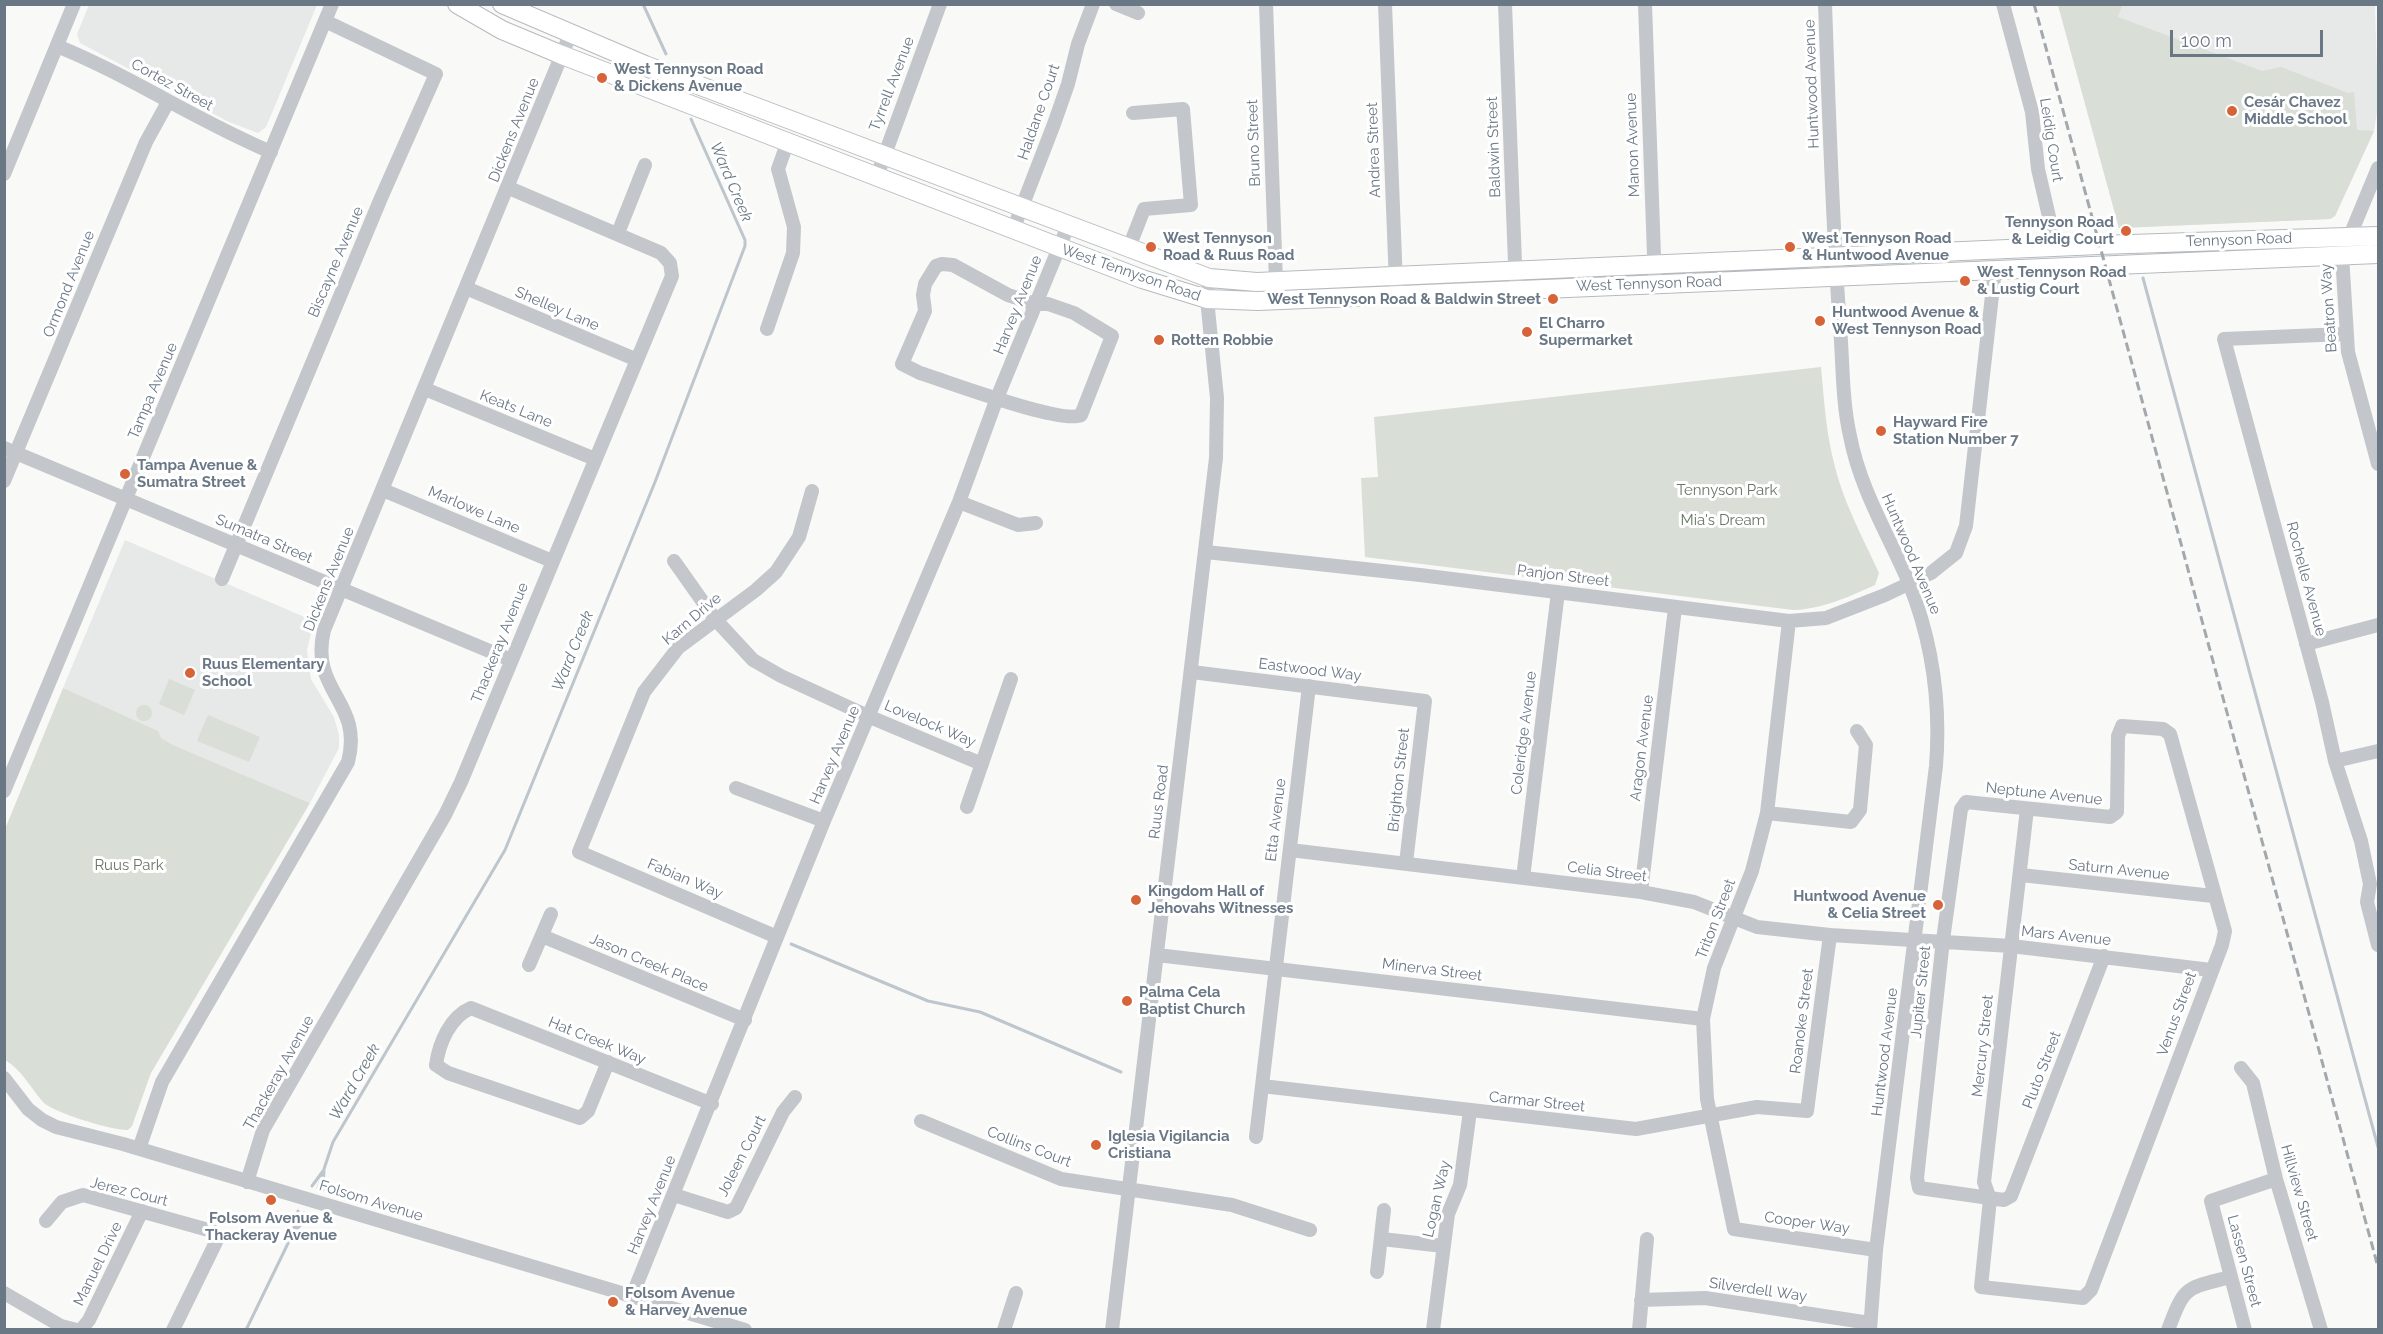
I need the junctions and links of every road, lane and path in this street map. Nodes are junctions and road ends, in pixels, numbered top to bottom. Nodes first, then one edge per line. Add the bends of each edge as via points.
1 (74, 4) edge
2 (332, 4) edge
3 (457, 4) edge
4 (502, 4) edge
5 (940, 4) edge
6 (1093, 4) edge
7 (1116, 4) edge
8 (1266, 4) edge
9 (1386, 4) edge
10 (1505, 4) edge
11 (1645, 4) edge
12 (1825, 4) edge
13 (2003, 4) edge
14 (532, 11) edge
15 (1138, 13) dead end
16 (325, 21) junction
17 (570, 35) junction
18 (57, 46) junction
19 (562, 55) junction
20 (168, 102) junction
21 (1133, 113) dead end
22 (789, 141) junction
23 (271, 152) junction
24 (883, 156) junction
25 (645, 165) dead end
26 (2379, 168) edge
27 (4, 174) edge
28 (877, 176) junction
29 (509, 188) junction
30 (1021, 207) junction
31 (1068, 226) junction
32 (1013, 230) junction
33 (618, 233) junction
34 (2348, 236) junction
35 (2379, 236) edge
36 (2099, 245) joint
37 (2056, 247) junction
38 (1059, 248) junction
39 (1128, 250) junction
40 (2379, 254) edge
41 (2342, 255) junction
42 (1835, 256) junction
43 (1654, 264) junction
44 (2105, 264) joint
45 (1995, 269) junction
46 (1515, 270) junction
47 (1836, 275) junction
48 (1396, 276) junction
49 (1209, 278) junction
50 (1276, 281) junction
51 (1655, 283) junction
52 (466, 288) junction
53 (1516, 289) junction
54 (1396, 294) junction
55 (1208, 299) junction
56 (1035, 304) junction
57 (767, 329) dead end
58 (2345, 334) junction
59 (635, 359) junction
60 (425, 389) junction
61 (997, 398) junction
62 (10, 450) edge
63 (595, 459) junction
64 (2379, 464) edge
65 (4, 481) edge
66 (383, 490) junction
67 (812, 491) dead end
68 (125, 499) junction
69 (959, 502) junction
70 (1036, 523) dead end
71 (236, 546) junction
72 (1206, 552) junction
73 (552, 561) junction
74 (674, 561) dead end
75 (222, 579) dead end
76 (1909, 584) junction
77 (341, 589) junction
78 (1558, 592) junction
79 (1675, 608) junction
80 (715, 620) junction
81 (1789, 621) junction
82 (2379, 625) edge
83 (2306, 644) junction
84 (511, 660) junction
85 (1192, 672) junction
86 (1011, 679) dead end
87 (1309, 686) junction
88 (1425, 701) joint
89 (870, 717) junction
90 (1857, 731) dead end
91 (2379, 751) edge
92 (2336, 761) junction
93 (982, 764) junction
94 (736, 788) dead end
95 (4, 791) edge
96 (1966, 802) joint
97 (967, 807) dead end
98 (2027, 809) junction
99 (2117, 812) joint
100 (1767, 813) junction
101 (824, 821) junction
102 (1290, 850) junction
103 (579, 852) joint
104 (1406, 863) junction
105 (2021, 875) junction
106 (1523, 878) junction
107 (2374, 884) edge
108 (1641, 892) junction
109 (2213, 896) junction
110 (551, 914) dead end
111 (1733, 917) junction
112 (1830, 935) junction
113 (542, 936) junction
114 (777, 937) junction
115 (1916, 940) junction
116 (1943, 940) junction
117 (2379, 945) edge
118 (2011, 946) junction
119 (1157, 955) junction
120 (2104, 956) junction
121 (529, 965) dead end
122 (1276, 969) junction
123 (2211, 970) junction
124 (1702, 1019) junction
125 (744, 1020) junction
126 (608, 1062) junction
127 (2241, 1068) dead end
128 (4, 1078) edge
129 (1262, 1086) junction
130 (795, 1097) dead end
131 (712, 1104) junction
132 (1470, 1111) junction
133 (1807, 1111) joint
134 (1710, 1116) junction
135 (921, 1120) dead end
136 (1256, 1137) dead end
137 (139, 1149) junction
138 (2277, 1179) junction
139 (247, 1182) junction
140 (1130, 1191) junction
141 (674, 1196) junction
142 (1990, 1199) junction
143 (1384, 1210) dead end
144 (142, 1211) junction
145 (46, 1221) dead end
146 (1734, 1228) joint
147 (1310, 1230) dead end
148 (1382, 1239) junction
149 (1647, 1239) dead end
150 (1443, 1246) junction
151 (1876, 1250) junction
152 (1377, 1272) dead end
153 (2230, 1277) junction
154 (1981, 1287) joint
155 (4, 1293) edge
156 (1016, 1293) dead end
157 (632, 1296) junction
158 (1641, 1300) junction
159 (1870, 1326) edge
160 (79, 1329) edge
161 (173, 1329) edge
162 (745, 1329) edge
163 (1004, 1329) edge
164 (1112, 1329) edge
165 (1433, 1329) edge
166 (1638, 1329) edge
167 (2168, 1329) edge
168 (2245, 1329) edge
169 (2321, 1329) edge

1 - 18 street
2 - 16 street, Tampa Avenue
3 - 19 main road, West Tennyson Road via 502,30
4 - 14 main road, West Tennyson Road
5 - 24 street, Tyrrell Avenue
6 - 30 street, Haldane Court via 1068,84
7 - 15 street
8 - 50 street, Bruno Street
9 - 48 street, Andrea Street
10 - 46 street, Baldwin Street
11 - 43 street, Manon Avenue
12 - 42 street, Huntwood Avenue
13 - 37 street, Leidig Court via 2032,112 2038,169
14 - 17 main road, West Tennyson Road
16 - 23 street, Tampa Avenue
16 - 71 street, Biscayne Avenue via 436,74
17 - 19 street, Dickens Avenue
17 - 24 main road, West Tennyson Road
18 - 20 street, Cortez Street via 103,65
18 - 27 street
19 - 22 main road, West Tennyson Road
19 - 29 street, Dickens Avenue
20 - 23 street, Cortez Street
20 - 62 street, Ormond Avenue via 146,142
21 - 39 street via 1183,109 1191,205 1144,209
22 - 28 main road, West Tennyson Road
22 - 57 street via 778,169 794,227 793,253
23 - 68 street, Tampa Avenue
24 - 28 street, Tyrrell Avenue
24 - 30 main road, West Tennyson Road
25 - 33 street
26 - 34 street, Beatron Way
28 - 32 main road, West Tennyson Road
29 - 33 street, Thackeray Avenue
29 - 52 street, Dickens Avenue
30 - 31 main road, West Tennyson Road
30 - 32 street, Haldane Court
31 - 38 street, Harvey Avenue
31 - 39 main road, West Tennyson Road
32 - 38 main road, West Tennyson Road
33 - 59 street, Thackeray Avenue via 661,253 670,263 672,276
34 - 35 main road, Tennyson Road
34 - 36 main road, Tennyson Road
34 - 41 street, Beatron Way
36 - 37 main road, West Tennyson Road
37 - 42 main road, West Tennyson Road
38 - 55 main road, West Tennyson Road
38 - 56 street, Harvey Avenue
39 - 49 main road, West Tennyson Road
40 - 41 main road, Tennyson Road
41 - 44 main road, Tennyson Road
41 - 58 street, Beatron Way
42 - 43 main road, West Tennyson Road
42 - 47 street, Huntwood Avenue
43 - 46 main road, West Tennyson Road
43 - 51 street, Manon Avenue
44 - 45 main road, West Tennyson Road
45 - 47 main road, West Tennyson Road
45 - 76 street, Panjon Street via 1966,526 1956,553
46 - 48 main road, West Tennyson Road
46 - 53 street, Baldwin Street
47 - 51 main road, West Tennyson Road
47 - 76 street, Huntwood Avenue via 1849,435 1872,505
48 - 50 main road, West Tennyson Road
48 - 54 street, Andrea Street
49 - 50 main road, West Tennyson Road
49 - 55 street, Ruus Road
51 - 53 main road, West Tennyson Road
52 - 59 street, Shelley Lane
52 - 60 street, Dickens Avenue
53 - 54 main road, West Tennyson Road
54 - 55 main road, West Tennyson Road via 1258,301
55 - 72 street, Ruus Road via 1217,398 1216,458
56 - 61 street, Harvey Avenue
56 - 61 street via 1074,313 1112,336 1081,415 1075,418 1035,410
56 - 61 street via 1008,295 953,265 936,266 925,284 925,311 902,364
58 - 64 street, Beatron Way
58 - 83 street, Rochelle Avenue via 2224,339
59 - 63 street, Thackeray Avenue
60 - 63 street, Keats Lane
60 - 66 street, Dickens Avenue
61 - 69 street, Harvey Avenue
62 - 65 street, Ormond Avenue
62 - 68 street, Sumatra Street
63 - 73 street, Thackeray Avenue
66 - 73 street, Marlowe Lane
66 - 77 street, Dickens Avenue
67 - 80 street, Karn Drive via 799,537 776,572
68 - 71 street, Sumatra Street
68 - 95 street, Tampa Avenue
69 - 70 street via 1018,525
69 - 89 street, Harvey Avenue
71 - 75 street, Biscayne Avenue
71 - 77 street, Sumatra Street
72 - 78 street, Panjon Street
72 - 85 street, Ruus Road
73 - 84 street, Thackeray Avenue
74 - 80 street, Lovelock Way
76 - 81 street, Panjon Street via 1826,618
76 - 115 street, Huntwood Avenue via 1929,644 1936,678 1938,721
77 - 84 street, Sumatra Street
77 - 137 street, Dickens Avenue via 320,649 327,680 347,713 352,730 348,762 162,1082
78 - 79 street, Panjon Street
78 - 106 street, Coleridge Avenue
79 - 81 street, Panjon Street
79 - 108 street, Aragon Avenue
80 - 89 street, Lovelock Way via 753,660
80 - 103 street, Karn Drive via 678,648 644,692
81 - 100 street, Triton Street
82 - 83 street
83 - 92 street, Rochelle Avenue
84 - 139 street, Thackeray Avenue via 445,814 263,1130
85 - 87 street, Eastwood Way
85 - 119 street, Ruus Road
86 - 93 street
87 - 88 street, Eastwood Way
87 - 102 street, Etta Avenue
88 - 104 street, Brighton Street
89 - 93 street, Lovelock Way
89 - 101 street, Harvey Avenue
90 - 100 street via 1866,745 1860,810 1851,822
91 - 92 street
92 - 107 street, Rochelle Avenue
93 - 97 street
94 - 101 street
96 - 98 street, Neptune Avenue
96 - 116 street, Jupiter Street via 1961,809
98 - 99 street, Neptune Avenue via 2110,817
98 - 105 street, Mercury Street
99 - 109 street, Venus Street via 2118,736 2122,726 2163,729 2170,734
100 - 111 street, Triton Street via 1752,871
101 - 114 street, Harvey Avenue
102 - 104 street, Celia Street
102 - 122 street, Etta Avenue
103 - 114 street, Fabian Way
104 - 106 street, Celia Street
105 - 109 street, Saturn Avenue
105 - 118 street, Mercury Street
106 - 108 street, Celia Street
107 - 117 street, Rochelle Avenue via 2367,902
108 - 111 street, Celia Street via 1694,902
109 - 123 street, Venus Street via 2225,931
110 - 113 street
111 - 112 street, Celia Street via 1757,927
111 - 124 street, Triton Street via 1714,968
112 - 115 street, Celia Street
112 - 133 street, Roanoke Street
113 - 121 street
113 - 125 street, Jason Creek Place
114 - 125 street, Harvey Avenue
115 - 116 street, Mars Avenue
115 - 151 street, Huntwood Avenue
116 - 118 street, Mars Avenue
116 - 142 street, Jupiter Street via 1917,1178 1919,1188
118 - 120 street, Mars Avenue
118 - 142 street, Mercury Street via 1984,1182
119 - 122 street, Minerva Street
119 - 140 street, Ruus Road
120 - 123 street, Mars Avenue
120 - 142 street, Pluto Street via 2011,1196
122 - 124 street, Minerva Street
122 - 129 street, Etta Avenue
123 - 154 street, Venus Street via 2091,1290 2083,1298
124 - 134 street, Triton Street
125 - 131 street, Harvey Avenue
126 - 126 street, Hat Creek Way via 471,1008 460,1013 439,1046 436,1065 448,1073 580,1118 588,1111
126 - 131 street, Hat Creek Way
127 - 138 street, Hillview Street via 2253,1083
128 - 137 street, Folsom Avenue via 28,1109 42,1120
129 - 132 street, Carmar Street
129 - 136 street, Etta Avenue
130 - 141 street, Joleen Court via 783,1112 736,1208 728,1212
131 - 141 street, Harvey Avenue
132 - 134 street, Carmar Street via 1636,1129
132 - 150 street, Logan Way via 1460,1185 1448,1214
133 - 134 street, Carmar Street via 1757,1107
134 - 146 street, Triton Street
135 - 140 street, Collins Court via 1061,1179
137 - 139 street, Folsom Avenue
138 - 153 street, Lassen Street via 2211,1202
138 - 169 street, Hillview Street
139 - 157 street, Folsom Avenue
140 - 147 street, Collins Court via 1232,1205
140 - 164 street, Ruus Road
141 - 157 street, Harvey Avenue
142 - 154 street, Mercury Street
143 - 148 street
144 - 145 street, Jerez Court via 83,1195 62,1202
144 - 160 street, Manuel Drive via 89,1320
144 - 161 street, Jerez Court via 212,1231 216,1242
146 - 151 street, Cooper Way
148 - 150 street
148 - 152 street
149 - 158 street
150 - 165 street, Logan Way
151 - 159 street, Huntwood Avenue
153 - 167 street via 2183,1294
153 - 168 street, Lassen Street
155 - 160 street, Manuel Drive via 61,1326
156 - 163 street
157 - 162 street, Folsom Avenue
158 - 159 street, Silverdell Way via 1705,1298
158 - 166 street

